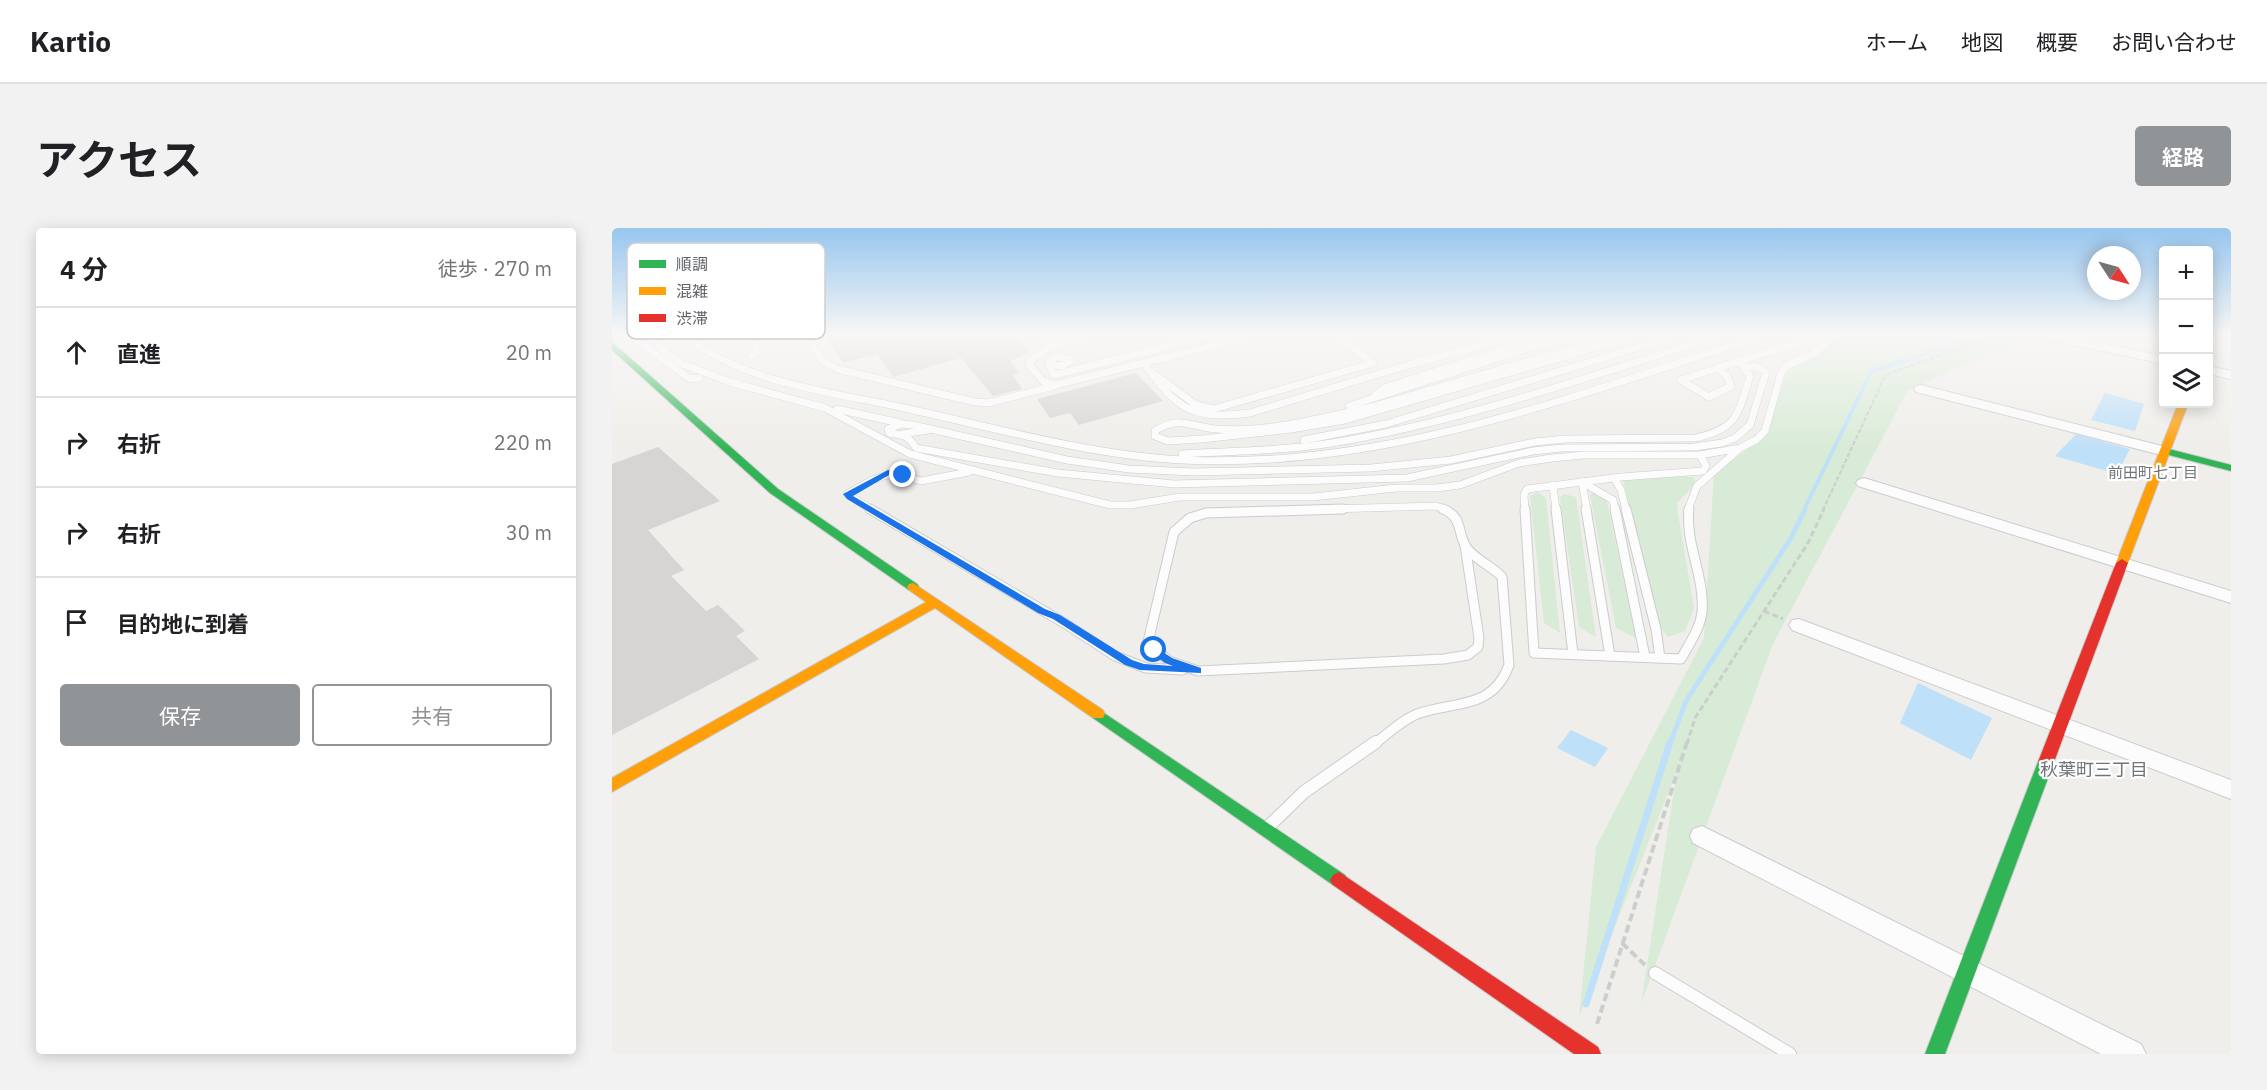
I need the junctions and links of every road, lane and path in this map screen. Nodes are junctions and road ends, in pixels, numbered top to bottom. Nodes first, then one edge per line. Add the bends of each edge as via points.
1 (644, 374) edge
2 (683, 374) edge
3 (706, 374) edge
4 (761, 374) edge
5 (856, 374) edge
6 (1037, 374) edge
7 (1103, 374) edge
8 (1151, 374) edge
9 (1154, 374) edge
10 (1337, 374) edge
11 (1380, 374) edge
12 (1450, 374) edge
13 (1486, 374) edge
14 (1504, 374) edge
15 (1550, 374) edge
16 (1593, 374) edge
17 (1646, 374) edge
18 (1701, 374) edge
19 (1724, 374) edge
20 (1747, 374) edge
21 (1765, 374) edge
22 (1781, 374) edge
23 (1891, 374) edge
24 (699, 378) dead end
25 (1063, 384) junction
26 (1921, 389) dead end
27 (795, 400) junction
28 (2181, 408) edge
29 (1307, 420) junction
30 (902, 424) junction
31 (928, 430) junction
32 (900, 433) junction
33 (1740, 448) junction
34 (2165, 451) junction
35 (1144, 456) junction
36 (1700, 456) junction
37 (950, 465) junction
38 (2231, 468) edge
39 (976, 471) junction
40 (1689, 473) junction
41 (933, 477) junction
42 (1614, 478) junction
43 (1582, 482) junction
44 (1703, 482) junction
45 (1864, 483) dead end
46 (1553, 485) junction
47 (1465, 544) junction
48 (2122, 564) junction
49 (2231, 597) edge
50 (934, 603) junction
51 (1799, 625) dead end
52 (1573, 654) junction
53 (1610, 656) junction
54 (1645, 657) junction
55 (1660, 658) junction
56 (1198, 671) junction
57 (2060, 726) junction
58 (612, 786) edge
59 (2231, 790) edge
60 (1265, 830) junction
61 (1702, 836) dead end
62 (1623, 943) junction
63 (1966, 971) junction
64 (1655, 973) joint
65 (1596, 1028) dead end
66 (1591, 1054) edge
67 (1790, 1054) edge
68 (1935, 1054) edge
69 (2131, 1054) edge

1 - 50 street via 774,491
2 - 24 lane via 690,379
3 - 27 lane
4 - 35 lane via 1037,438
5 - 25 lane via 989,403
6 - 25 lane via 1044,382
7 - 25 lane
8 - 11 lane via 1177,405 1207,415 1234,415 1277,405
9 - 10 lane via 1196,405 1214,409
12 - 29 lane
13 - 29 lane via 1371,407
14 - 29 lane via 1345,420 1202,439 1168,441 1155,436 1155,431 1172,422 1239,429
15 - 35 lane via 1341,434
16 - 35 lane via 1478,409 1330,443
17 - 35 lane via 1545,407 1406,443 1276,459 1221,461
18 - 19 lane via 1681,380 1709,397 1731,386
20 - 31 lane via 1750,376 1734,424 1712,436 1566,439 1451,460 1371,468 1229,472 1129,468 1030,454
21 - 32 lane via 1750,425 1722,443 1533,451 1398,478 1220,484 1125,480 949,455 916,448 910,438
22 - 33 lane via 1765,431
23 - 62 path via 1884,378 1808,543 1695,718
26 - 34 street
27 - 30 lane
27 - 37 lane via 840,415 889,446
28 - 34 street
30 - 31 lane
30 - 32 lane via 888,429 894,435
31 - 32 lane
33 - 36 lane
33 - 44 lane
34 - 38 street
34 - 48 street
36 - 39 lane via 1573,456 1519,464 1460,485 1437,488 1313,497 1180,497 1131,505 1097,502
36 - 40 lane via 1706,466 1703,471
37 - 39 lane
37 - 41 lane
39 - 41 lane
40 - 42 lane
40 - 44 lane
41 - 56 lane via 914,481 899,473 888,473 847,494 1129,662 1143,668
42 - 43 lane
42 - 55 lane via 1624,502
43 - 46 lane
43 - 53 lane
43 - 54 lane via 1613,500
44 - 55 lane via 1694,489 1688,510 1702,603 1699,625 1681,659
45 - 48 street
46 - 52 lane
46 - 52 lane via 1527,489 1524,495 1534,653
47 - 56 lane via 1479,638 1478,647 1468,655
47 - 56 lane via 1454,513 1436,506 1196,515 1174,532 1148,642 1169,661
47 - 60 lane via 1502,577 1509,665 1505,676 1491,693 1478,700 1418,713 1304,792
48 - 49 street
48 - 57 street
50 - 58 street
50 - 60 street
51 - 57 street
52 - 53 lane
53 - 54 lane
54 - 55 lane
57 - 59 street
57 - 63 street
60 - 66 street
61 - 63 street
62 - 64 path
62 - 65 path
63 - 68 street
63 - 69 street
64 - 67 lane

